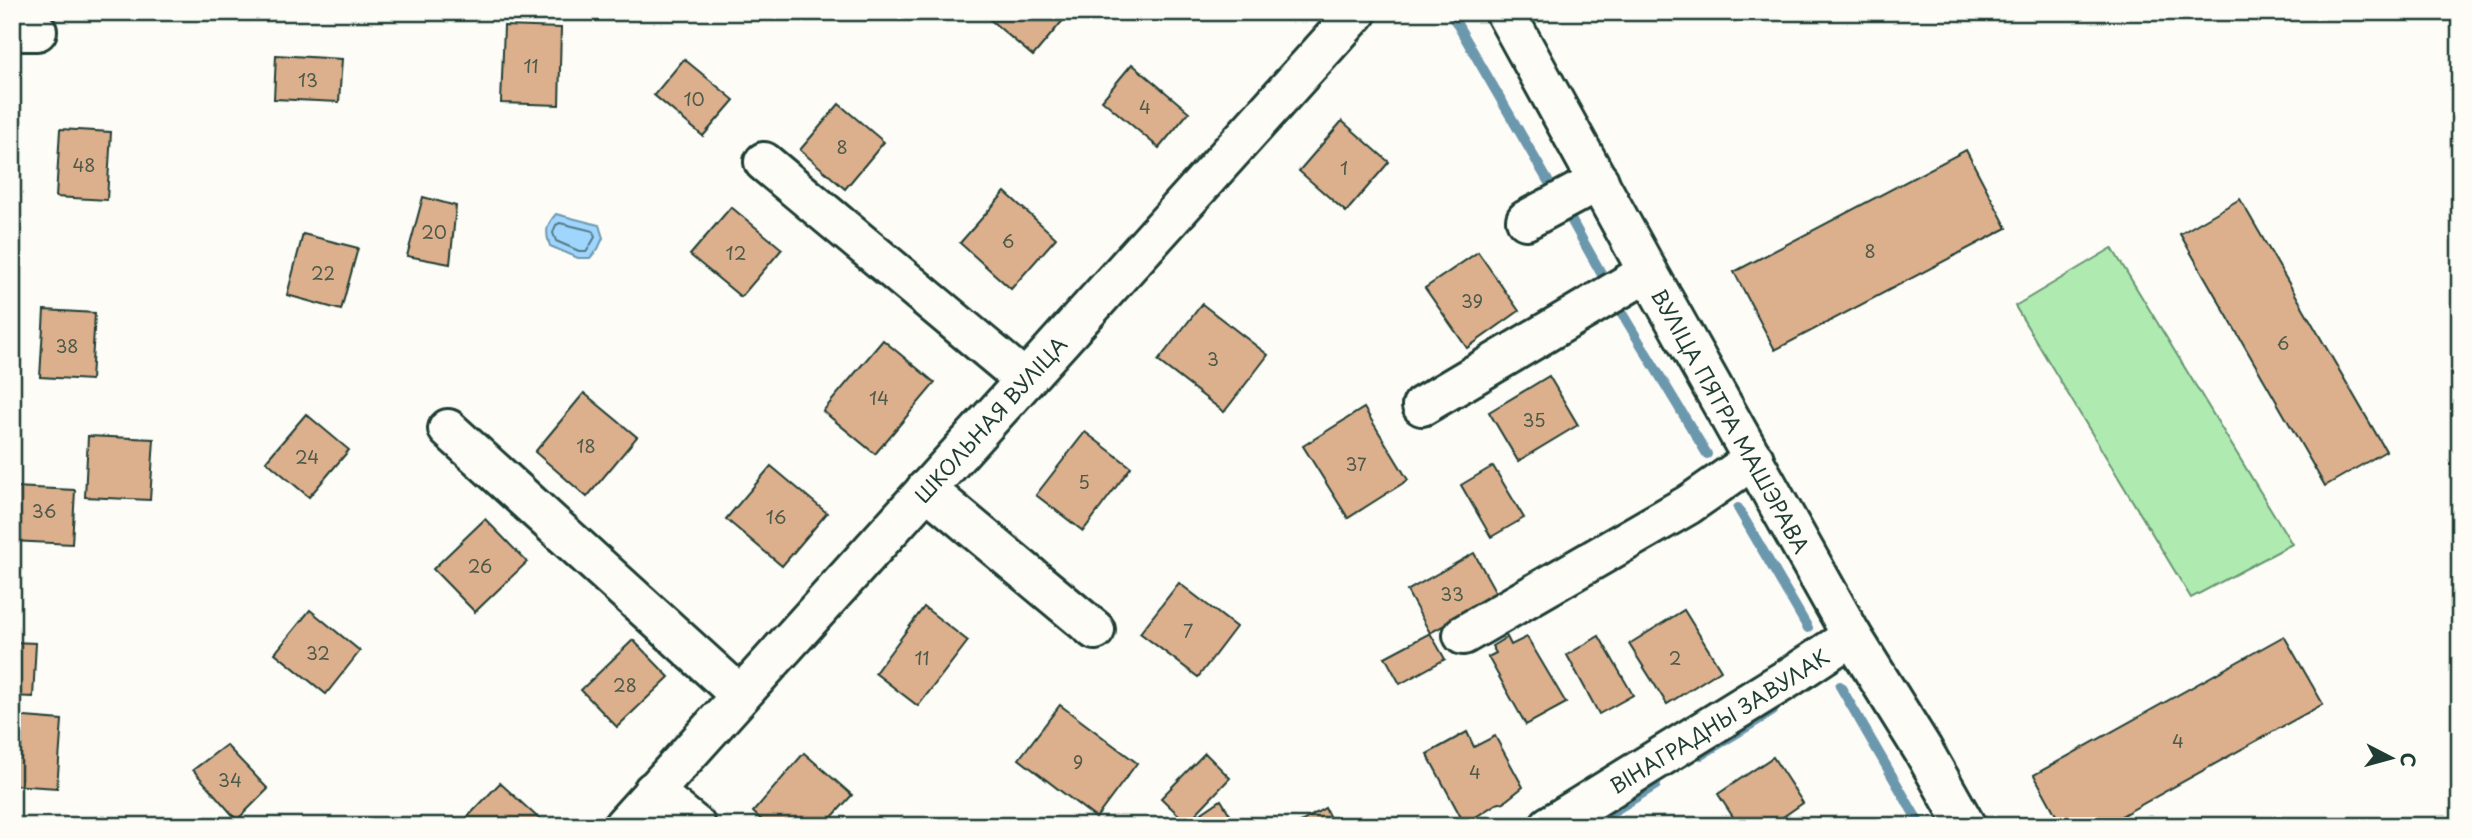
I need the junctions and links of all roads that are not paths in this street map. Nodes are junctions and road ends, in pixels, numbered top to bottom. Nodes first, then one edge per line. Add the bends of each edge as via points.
1 (1357, 12) edge
2 (1505, 12) edge
3 (764, 163) dead end
4 (1599, 181) junction
5 (1527, 220) dead end
6 (1648, 272) junction
7 (1025, 380) junction
8 (1422, 407) dead end
9 (448, 429) dead end
10 (1754, 459) junction
11 (926, 489) junction
12 (1095, 629) dead end
13 (1463, 635) dead end
14 (1852, 635) junction
15 (740, 695) junction
16 (653, 791) junction
17 (622, 826) edge
18 (696, 826) edge
19 (1549, 826) edge
20 (1966, 826) edge

1 - 7 street, ШКОЛЬНАЯ ВУЛІЦА
2 - 4 street, ВУЛІЦА ПЯТРА МАШЭРАВА
3 - 7 street
4 - 5 street
4 - 6 street, ВУЛІЦА ПЯТРА МАШЭРАВА
6 - 8 street
6 - 10 street, ВУЛІЦА ПЯТРА МАШЭРАВА
7 - 11 street, ШКОЛЬНАЯ ВУЛІЦА
9 - 15 street
10 - 13 street via 1688,505
10 - 14 street, ВУЛІЦА ПЯТРА МАШЭРАВА
11 - 12 street
11 - 15 street, ШКОЛЬНАЯ ВУЛІЦА
14 - 19 street, ВІНАГРАДНЫ ЗАВУЛАК
14 - 20 street, ВУЛІЦА ПЯТРА МАШЭРАВА
15 - 16 street, ШКОЛЬНАЯ ВУЛІЦА
16 - 17 street, ШКОЛЬНАЯ ВУЛІЦА
16 - 18 street

